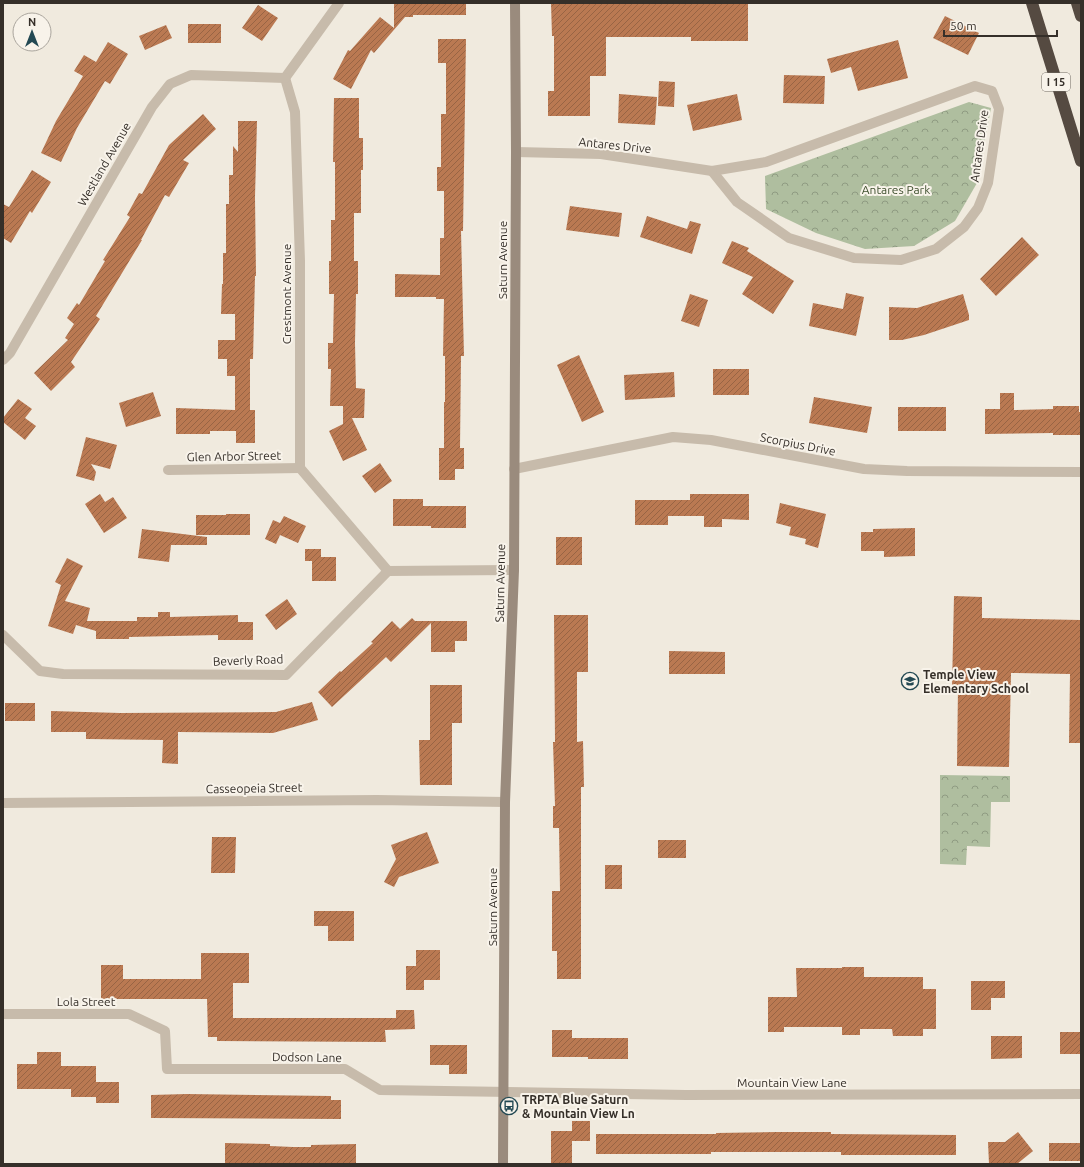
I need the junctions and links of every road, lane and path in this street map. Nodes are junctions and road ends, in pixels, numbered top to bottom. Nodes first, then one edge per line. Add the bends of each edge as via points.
1 (339, 3) edge
2 (515, 3) edge
3 (1032, 3) edge
4 (1077, 3) edge
5 (1081, 16) edge
6 (285, 78) junction
7 (516, 152) junction
8 (1081, 161) edge
9 (712, 171) junction
10 (3, 360) edge
11 (300, 468) junction
12 (168, 470) dead end
13 (514, 470) junction
14 (1081, 472) edge
15 (514, 570) junction
16 (388, 571) junction
17 (3, 635) edge
18 (506, 802) junction
19 (3, 804) edge
20 (3, 1014) edge
21 (165, 1031) joint
22 (503, 1092) junction
23 (1081, 1094) edge
24 (503, 1164) edge

1 - 6 street
2 - 7 street, Saturn Avenue
3 - 8 highway, I 15
4 - 5 highway
6 - 10 street, Westland Avenue via 191,75 170,84 152,107 10,353
6 - 11 street, Crestmont Avenue via 294,112 295,128 300,261
7 - 9 street, Antares Drive via 601,154
7 - 13 street, Saturn Avenue
9 - 9 street, Antares Drive via 766,162 975,86 992,91 999,109 988,183 978,208 964,227 936,249 901,260 854,258 789,238 737,202
11 - 12 street, Glen Arbor Street
11 - 16 street
13 - 14 street, Scorpius Drive via 673,437 712,440 864,470
13 - 15 street, Saturn Avenue
15 - 16 street
15 - 18 street, Saturn Avenue
16 - 17 street, Beverly Road via 286,675 63,674 40,671
18 - 19 street, Casseopeia Street via 377,800
18 - 22 street, Saturn Avenue
20 - 21 street, Lola Street via 129,1014
21 - 22 street, Dodson Lane via 167,1069 345,1069 380,1090
22 - 23 street, Mountain View Lane via 686,1095
22 - 24 street, Saturn Avenue

